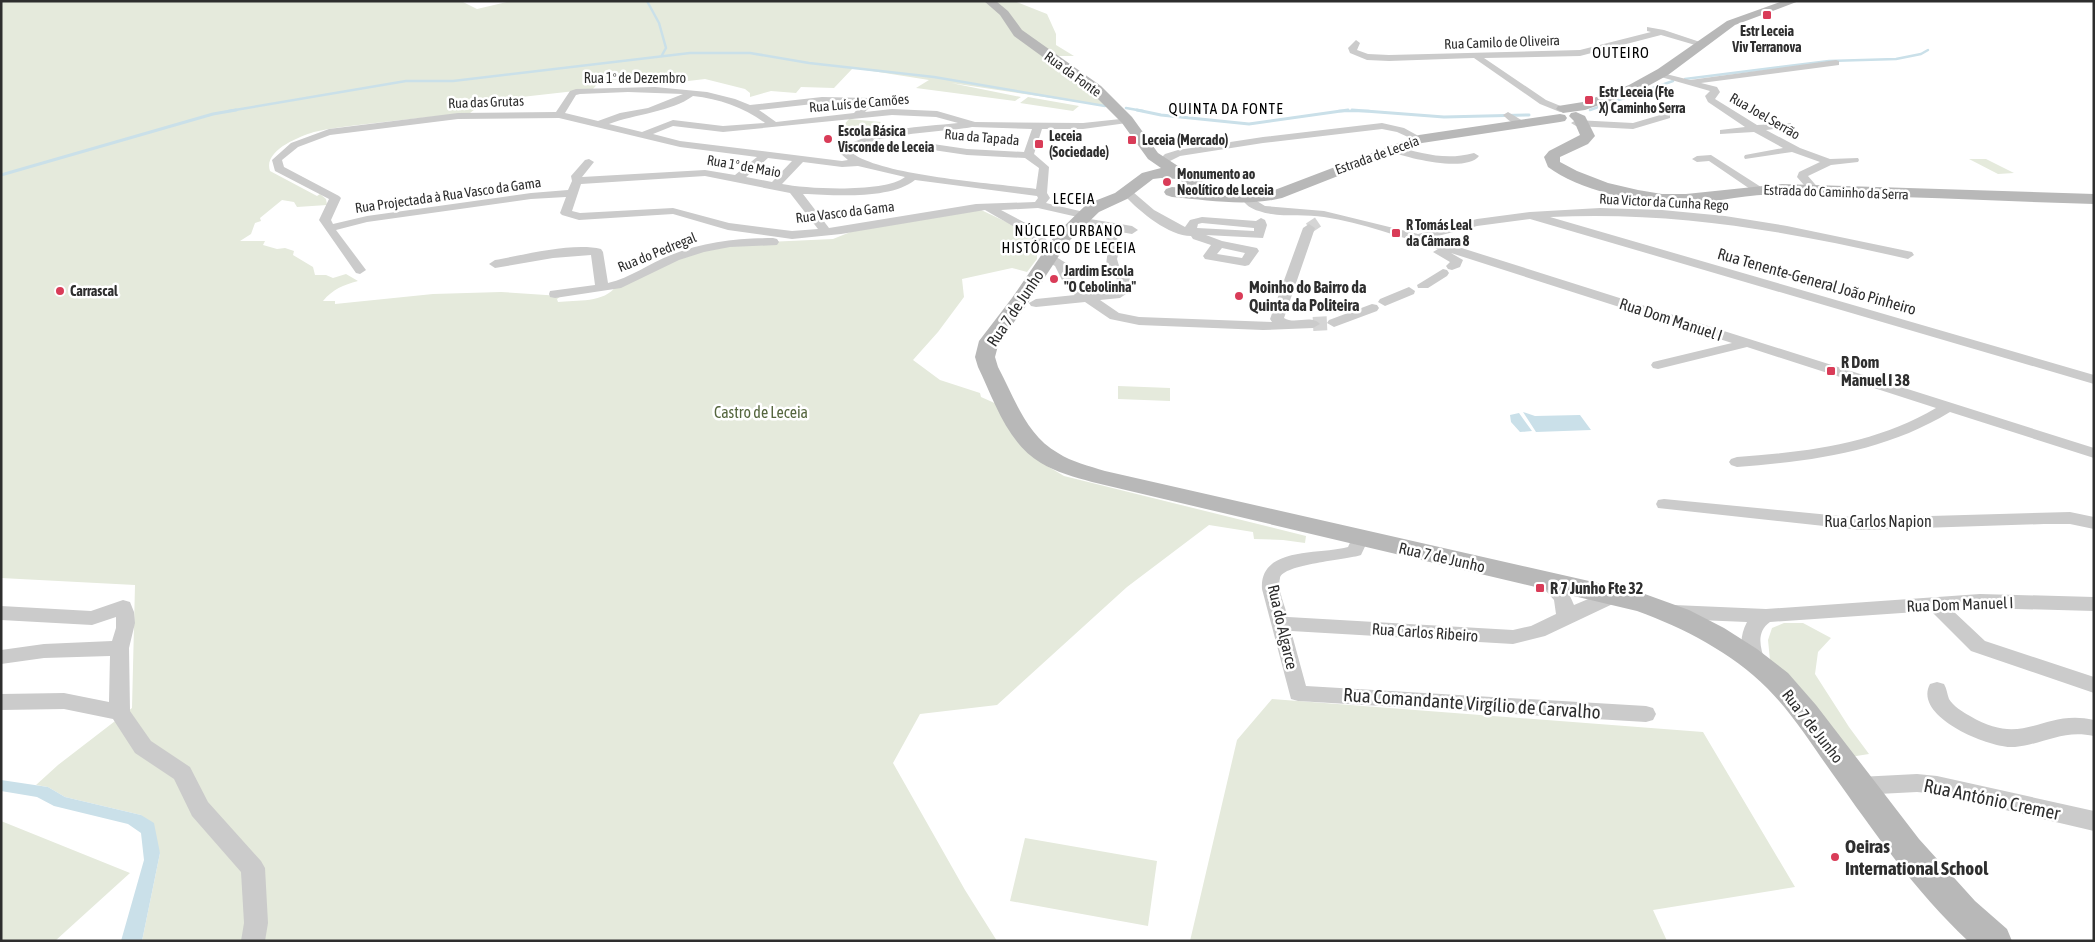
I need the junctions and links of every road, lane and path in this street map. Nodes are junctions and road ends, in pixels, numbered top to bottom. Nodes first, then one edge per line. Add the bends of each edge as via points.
1 (989, 1) edge
2 (1794, 1) edge
3 (1641, 26) dead end
4 (1661, 32) junction
5 (1356, 43) dead end
6 (1702, 44) junction
7 (1477, 57) junction
8 (1836, 63) dead end
9 (1658, 75) junction
10 (1687, 81) junction
11 (696, 93) junction
12 (751, 108) junction
13 (650, 110) junction
14 (559, 115) junction
15 (859, 115) junction
16 (1555, 116) junction
17 (1667, 116) dead end
18 (673, 124) junction
19 (774, 125) junction
20 (974, 125) junction
21 (1131, 125) junction
22 (1788, 125) dead end
23 (1038, 126) junction
24 (604, 127) junction
25 (723, 129) junction
26 (1757, 129) junction
27 (329, 132) joint
28 (1724, 132) dead end
29 (643, 135) junction
30 (1419, 139) junction
31 (933, 147) dead end
32 (702, 148) junction
33 (1393, 148) junction
34 (1792, 149) junction
35 (766, 155) junction
36 (1028, 155) junction
37 (1474, 156) dead end
38 (1155, 157) junction
39 (1723, 157) dead end
40 (1749, 157) dead end
41 (1711, 158) junction
42 (800, 159) junction
43 (1697, 160) dead end
44 (1854, 160) dead end
45 (589, 162) dead end
46 (1829, 162) junction
47 (858, 163) junction
48 (913, 176) junction
49 (1147, 177) junction
50 (1186, 178) junction
51 (737, 179) junction
52 (577, 181) junction
53 (774, 186) junction
54 (1757, 189) junction
55 (794, 190) junction
56 (1814, 190) junction
57 (1168, 192) junction
58 (572, 193) junction
59 (1125, 195) junction
60 (1223, 195) junction
61 (1247, 198) junction
62 (2094, 198) edge
63 (1041, 199) junction
64 (988, 207) junction
65 (1089, 212) junction
66 (1530, 216) junction
67 (1262, 218) junction
68 (1318, 221) junction
69 (1108, 226) junction
70 (329, 228) junction
71 (841, 230) junction
72 (1132, 230) dead end
73 (826, 232) junction
74 (1191, 232) junction
75 (1417, 238) junction
76 (1218, 244) dead end
77 (1908, 255) dead end
78 (1048, 257) junction
79 (495, 264) dead end
80 (360, 270) dead end
81 (1422, 285) dead end
82 (602, 288) junction
83 (1409, 291) dead end
84 (555, 294) dead end
85 (1084, 297) junction
86 (1385, 302) dead end
87 (1036, 304) dead end
88 (1372, 308) dead end
89 (1334, 323) tunnel mouth
90 (1313, 324) tunnel mouth
91 (1286, 325) junction
92 (1748, 343) junction
93 (1658, 365) dead end
94 (2094, 380) edge
95 (1948, 407) junction
96 (2094, 453) edge
97 (1737, 462) dead end
98 (1664, 504) dead end
99 (2094, 523) edge
100 (1360, 538) junction
101 (1546, 581) junction
102 (1612, 596) junction
103 (1935, 604) junction
104 (2094, 604) edge
105 (1666, 611) junction
106 (1, 613) edge
107 (1565, 616) junction
108 (1766, 616) junction
109 (1280, 623) junction
110 (119, 648) junction
111 (1, 657) edge
112 (1755, 661) junction
113 (2094, 685) edge
114 (1937, 690) dead end
115 (1298, 693) joint
116 (1, 702) edge
117 (120, 712) junction
118 (1646, 714) dead end
119 (2094, 728) edge
120 (1859, 786) junction
121 (2094, 821) edge
122 (253, 941) edge
123 (1994, 941) edge

1 - 21 main road, Rua da Fonte via 1000,9 1018,33 1090,84
2 - 6 main road, Estrada de Leceia via 1731,23
3 - 4 street
4 - 6 street
4 - 7 street, Rua Camilo de Oliveira via 1584,52
5 - 7 street, Rua Camilo de Oliveira via 1353,51 1372,58
6 - 9 main road, Estrada de Leceia
7 - 16 street
8 - 10 street
9 - 10 street, Rua Joel Serrão
9 - 16 main road, Estrada de Leceia via 1634,88
10 - 26 street, Rua Joel Serrão via 1714,89 1716,92 1710,100
11 - 12 street, Rua 1º de Dezembro
11 - 13 street
11 - 14 street, Rua 1º de Dezembro via 673,90 579,91 573,92
12 - 15 street via 822,100 870,101
12 - 19 street
13 - 18 street via 675,117
13 - 24 street via 623,114
14 - 24 street, Rua das Grutas
14 - 27 street, Rua das Grutas via 458,116
15 - 19 street, Rua Luís de Camões
15 - 20 street, Rua Luís de Camões via 926,113 949,116
16 - 17 street via 1633,126
16 - 30 main road, Estrada de Leceia
16 - 54 main road, Estrada do Caminho da Serra via 1588,133 1587,139 1558,152 1552,160 1563,171 1605,188 1677,199
18 - 25 street, Rua Luís de Camões
18 - 29 street
19 - 25 street, Rua Luís de Camões
20 - 23 street, Rua Luís de Camões
20 - 47 street via 896,134 855,145 846,154
21 - 23 street, Rua Luís de Camões
21 - 38 main road, Rua da Fonte
22 - 26 street
23 - 36 street
24 - 29 street, Rua das Grutas
25 - 32 street
26 - 28 street
26 - 34 street, Rua Joel Serrão
27 - 70 street via 298,142 277,160 279,169 289,176 335,198 325,220
29 - 32 street, Rua das Grutas
30 - 33 main road, Estrada de Leceia
30 - 38 street via 1382,126
31 - 36 street, Rua da Tapada via 986,154
32 - 35 street, Rua das Grutas
33 - 37 street via 1441,161
33 - 61 main road, Estrada de Leceia via 1276,195
34 - 40 street
34 - 46 street, Rua Joel Serrão
35 - 42 street, Rua das Grutas
35 - 51 street
36 - 63 street via 1044,167
38 - 49 main road
38 - 50 main road, Rua da Fonte
39 - 41 street
41 - 43 street
41 - 54 street
42 - 47 street, Rua das Grutas
42 - 53 street
44 - 46 street
45 - 52 street, Rua Vasco da Gama via 576,176
46 - 56 street via 1803,174 1802,177
47 - 48 street, Rua das Grutas
48 - 55 street via 893,187 844,192
48 - 63 street, Rua das Grutas
49 - 50 main road via 1161,172
49 - 57 main road via 1145,185
49 - 59 main road, Estrada de Leceia
50 - 57 main road via 1190,186
50 - 60 main road, Estrada de Leceia
51 - 52 street, Rua 1º de Maio via 704,172
51 - 53 street, Rua 1º de Maio
52 - 58 street, Rua Vasco da Gama
53 - 55 street, Rua 1º de Maio
54 - 56 main road, Estrada do Caminho da Serra
55 - 73 street, Rua 1º de Maio
56 - 62 main road, Estrada do Caminho da Serra
57 - 59 main road, Estrada de Leceia
57 - 60 main road, Estrada de Leceia
58 - 70 street, Rua Projectada à Rua Vasco da Gama via 368,219
58 - 73 street, Rua Vasco da Gama via 566,213 571,215 673,211 744,229 792,235
59 - 65 main road, Estrada de Leceia
59 - 74 street via 1159,220
60 - 61 main road, Estrada de Leceia
61 - 67 street, Rua Dom Manuel I
63 - 64 street, Rua Vasco da Gama
63 - 65 street
64 - 71 street, Rua Vasco da Gama
64 - 78 street via 1029,230 1042,242
65 - 69 street
65 - 78 main road, Rua 7 de Junho via 1061,239
66 - 75 street, Rua Victor da Cunha Rego via 1480,222
66 - 77 street, Rua Victor da Cunha Rego via 1624,212 1700,217 1803,231
66 - 94 street, Rua Tenente-General João Pinheiro
67 - 68 street, Rua Dom Manuel I
67 - 74 street via 1259,235
68 - 75 street, Rua Dom Manuel I
68 - 81 street via 1387,235 1457,260 1448,270
68 - 91 street via 1277,318
69 - 72 street
69 - 85 street via 1114,247 1112,265 1114,271 1124,278 1120,294
70 - 80 street
71 - 73 street, Rua Vasco da Gama
71 - 82 street, Rua do Pedregal via 815,238 720,244 691,252 636,278
74 - 76 street
75 - 92 street, Rua Dom Manuel I
78 - 85 street via 1060,263 1071,286
78 - 100 main road, Rua 7 de Junho via 989,341 985,357 1032,446 1070,468 1100,477
79 - 82 street, Rua do Pedregal via 553,254 597,252
82 - 84 street, Rua do Pedregal
83 - 86 street
85 - 87 street
85 - 91 street via 1115,316 1139,320
88 - 89 street
90 - 91 street
92 - 93 street
92 - 95 street, Rua Dom Manuel I
95 - 96 street, Rua Dom Manuel I
95 - 97 street via 1912,428 1850,448 1795,458
98 - 99 street, Rua Carlos Napion via 1862,524 2044,518 2070,518
100 - 101 main road, Rua 7 de Junho
100 - 109 street, Rua do Algarce via 1355,551 1347,555 1304,559 1276,569 1271,576 1271,589
101 - 102 main road, Rua 7 de Junho
101 - 107 street via 1566,605
102 - 105 main road, Rua 7 de Junho
102 - 107 street, Rua Carlos Ribeiro
103 - 104 street, Rua Dom Manuel I via 1980,601
103 - 108 street, Rua Dom Manuel I
103 - 113 street via 1978,646
105 - 108 street, Rua Dom Manuel I
105 - 112 main road, Rua 7 de Junho via 1721,639
106 - 110 street via 92,618 122,607 126,629
107 - 109 street, Rua Carlos Ribeiro via 1527,636 1513,637
108 - 112 street via 1758,620 1750,635
109 - 115 street, Rua do Algarce
110 - 111 street via 44,651
110 - 117 street via 117,693
112 - 120 main road, Rua 7 de Junho via 1793,698
114 - 119 street via 1939,701 1949,712 1998,738 2013,739 2073,723
115 - 118 street, Rua Comandante Virgílio de Carvalho
116 - 117 street via 64,701
117 - 122 street via 143,747 182,773 200,810 253,868 256,923
120 - 121 street, Rua António Cremer via 1937,785
120 - 123 main road, Rua 7 de Junho via 1925,870

